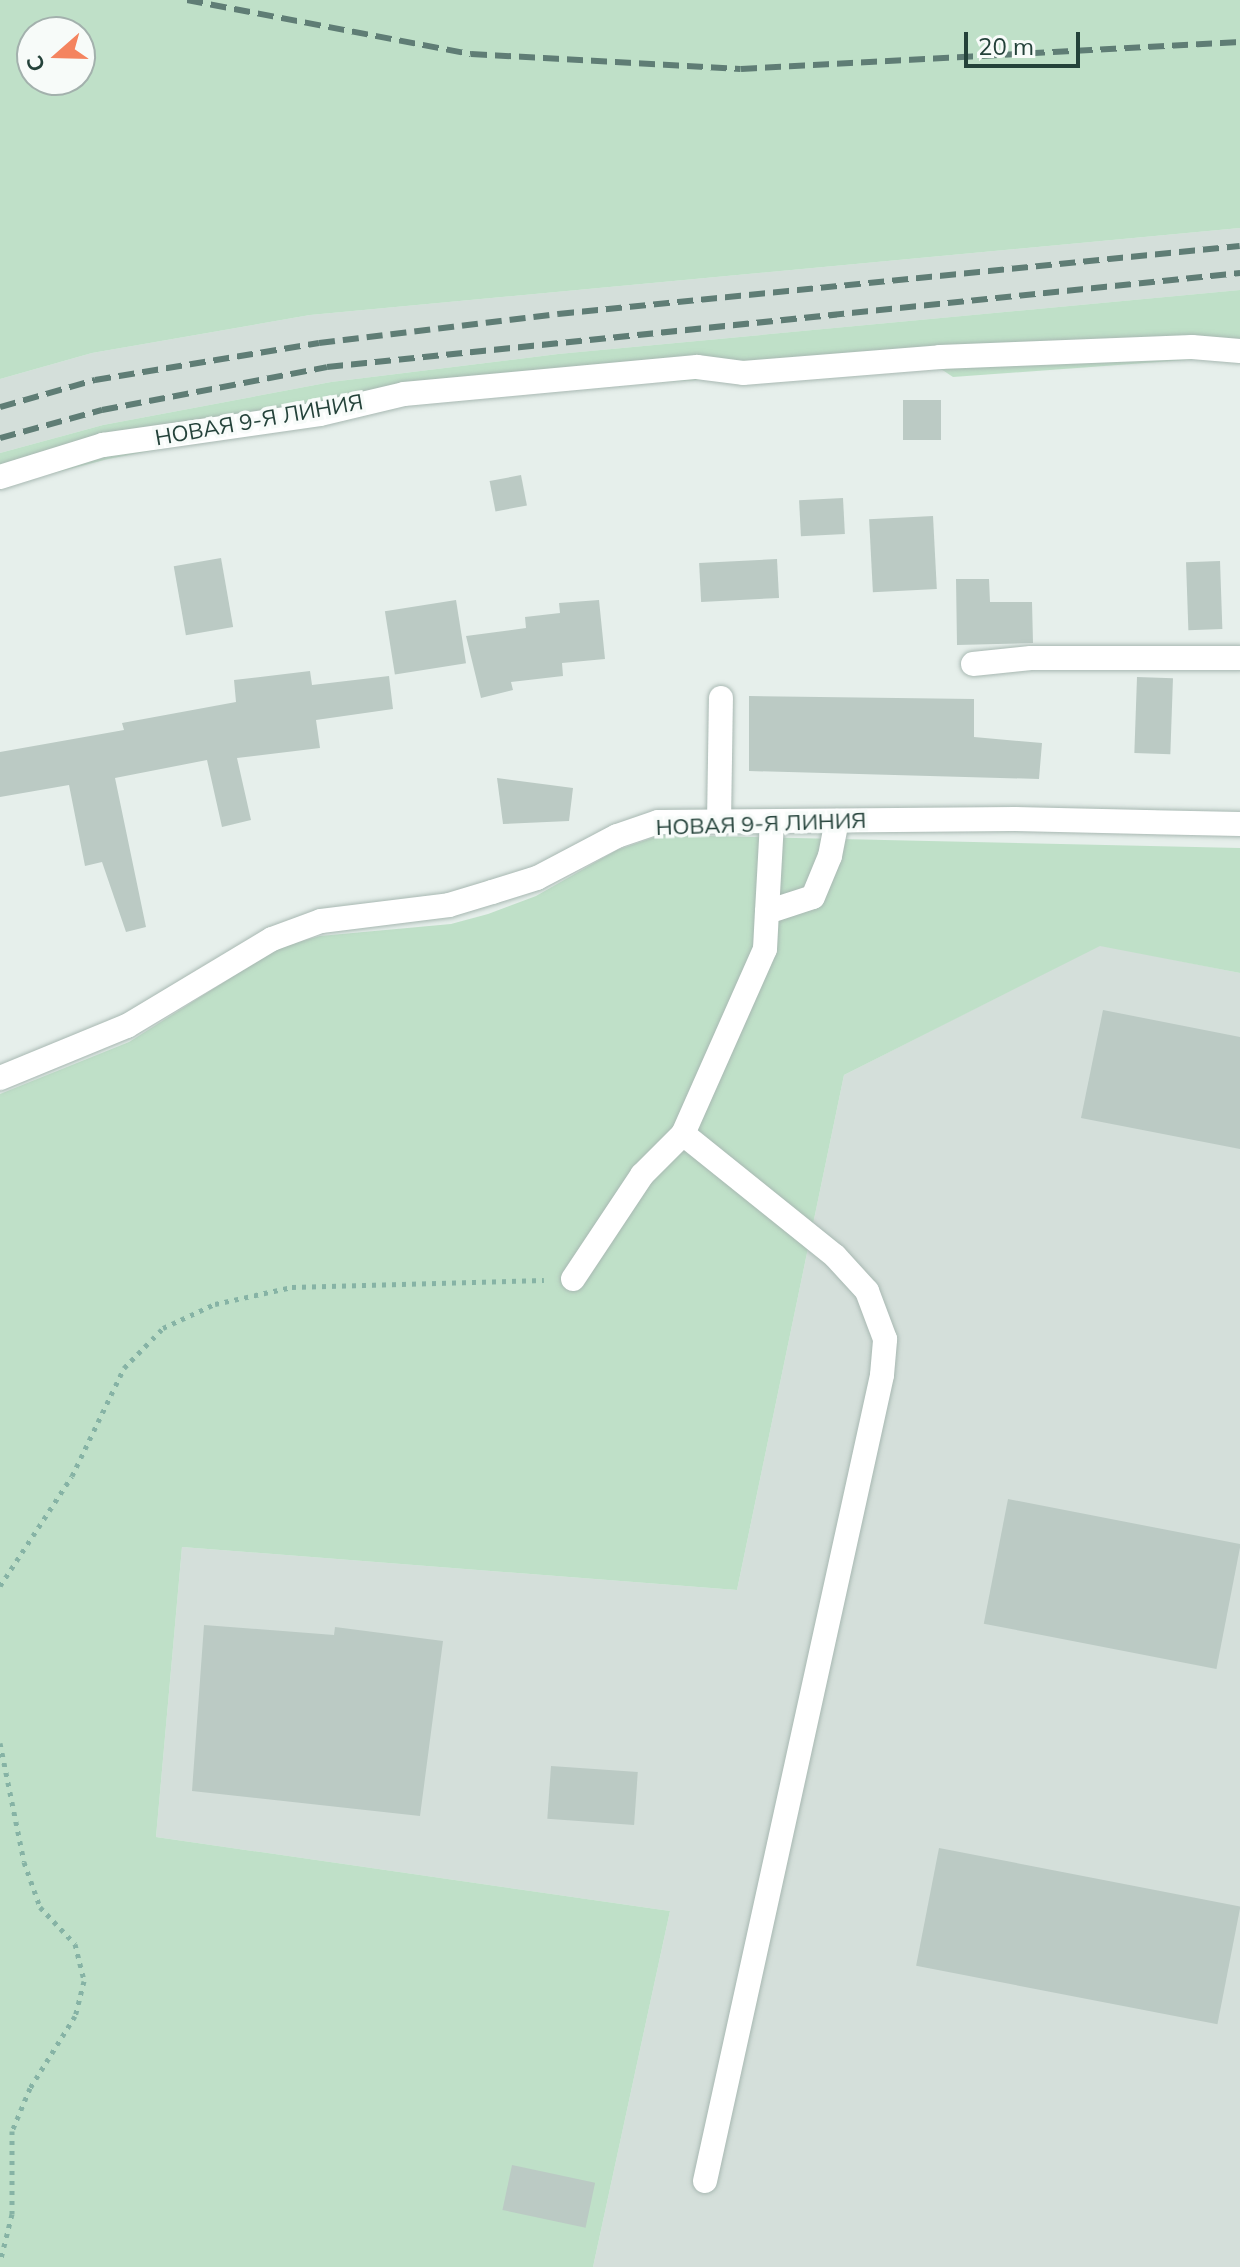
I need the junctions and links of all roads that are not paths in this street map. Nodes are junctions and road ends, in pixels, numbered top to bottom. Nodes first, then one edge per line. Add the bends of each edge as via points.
1 (1240, 351) edge
2 (0, 477) edge
3 (1240, 658) edge
4 (973, 664) dead end
5 (721, 698) dead end
6 (837, 821) junction
7 (719, 822) junction
8 (772, 822) junction
9 (1240, 824) edge
10 (767, 912) junction
11 (0, 1078) edge
12 (683, 1134) junction
13 (573, 1279) road end
14 (705, 2181) dead end

1 - 2 street, НОВАЯ 9-Я ЛИНИЯ via 1192,347 940,357 743,373 697,367 419,392 320,414 103,445
3 - 4 street via 1031,658
5 - 7 street
6 - 8 street, НОВАЯ 9-Я ЛИНИЯ
6 - 9 street, НОВАЯ 9-Я ЛИНИЯ
6 - 10 street via 813,897
7 - 8 street, НОВАЯ 9-Я ЛИНИЯ
7 - 11 street, НОВАЯ 9-Я ЛИНИЯ via 658,822 617,836 537,878 449,905 321,921 272,939 127,1026
8 - 10 street
10 - 12 street via 765,949
12 - 13 street via 642,1175
12 - 14 street via 835,1256 867,1291 885,1339 882,1375

